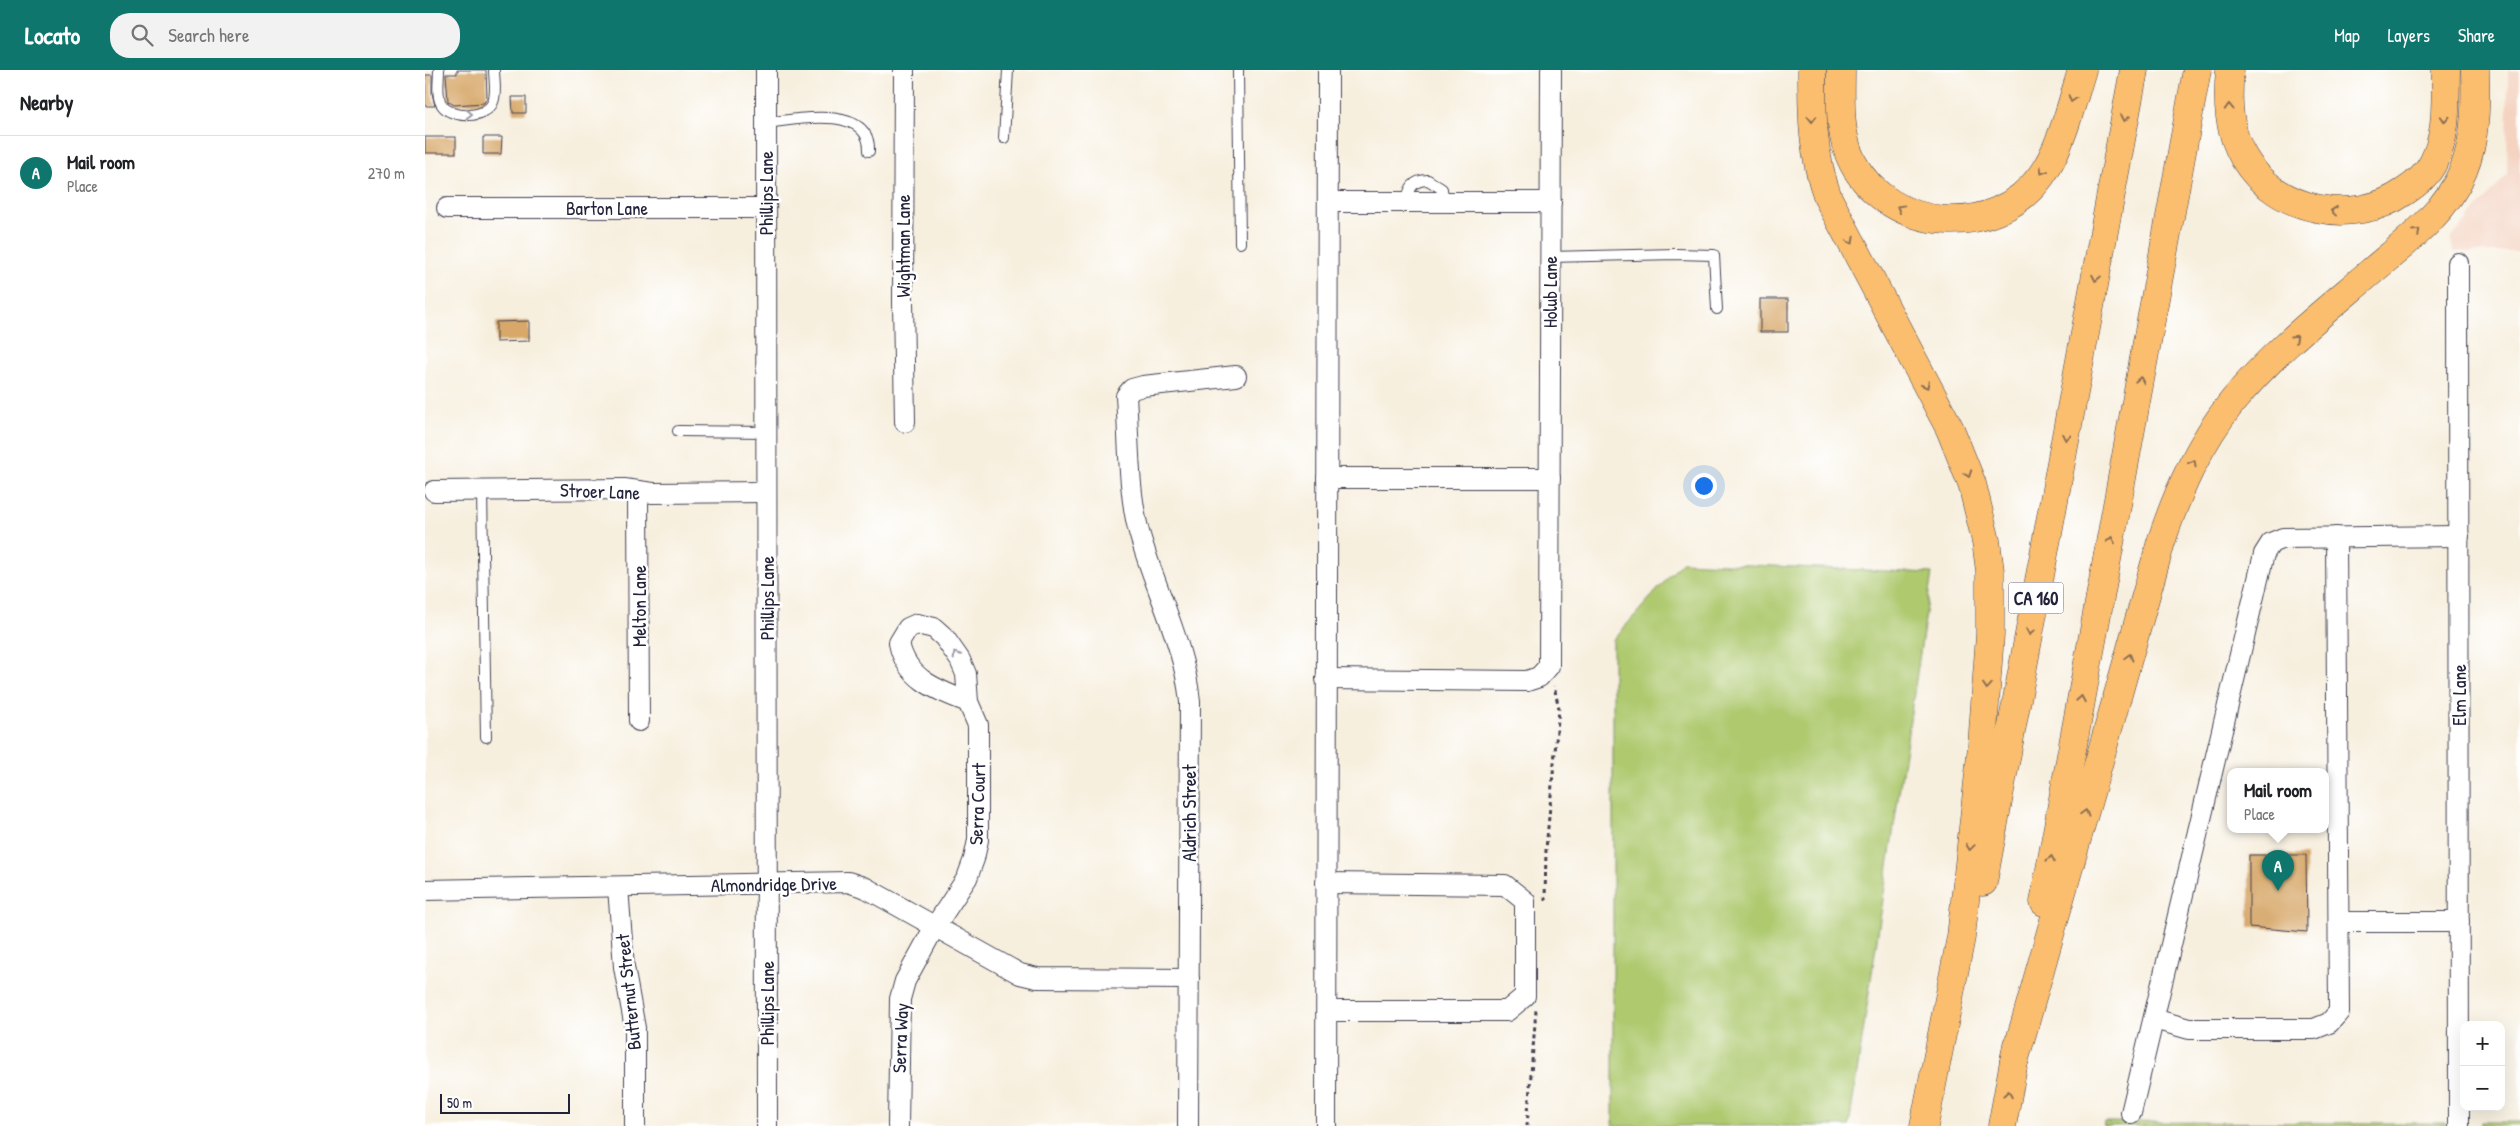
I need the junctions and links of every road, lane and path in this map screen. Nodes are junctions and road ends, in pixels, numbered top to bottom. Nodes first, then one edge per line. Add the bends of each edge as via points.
1 (439, 70) edge
2 (494, 70) edge
3 (766, 70) edge
4 (904, 70) edge
5 (1008, 70) edge
6 (1238, 70) edge
7 (1328, 70) edge
8 (1551, 70) edge
9 (1812, 70) edge
10 (1841, 70) edge
11 (2081, 70) edge
12 (2134, 70) edge
13 (2197, 70) edge
14 (2230, 70) edge
15 (2446, 70) edge
16 (2475, 70) edge
17 (766, 123) junction
18 (1004, 138) dead end
19 (869, 151) dead end
20 (1329, 202) junction
21 (1551, 202) junction
22 (447, 208) dead end
23 (766, 208) junction
24 (1241, 243) dead end
25 (1549, 257) junction
26 (2458, 263) dead end
27 (1717, 309) dead end
28 (1236, 376) dead end
29 (905, 422) dead end
30 (678, 431) dead end
31 (766, 432) junction
32 (1327, 478) junction
33 (1550, 478) junction
34 (482, 490) junction
35 (434, 491) dead end
36 (638, 491) junction
37 (766, 492) junction
38 (2459, 536) junction
39 (2336, 537) junction
40 (1326, 679) junction
41 (968, 702) dead end
42 (639, 721) dead end
43 (486, 737) dead end
44 (1326, 883) junction
45 (767, 884) junction
46 (618, 887) junction
47 (425, 890) edge
48 (2339, 922) junction
49 (2459, 922) junction
50 (934, 928) junction
51 (1189, 978) junction
52 (1327, 1011) junction
53 (2154, 1019) junction
54 (2014, 1062) junction
55 (2131, 1113) dead end
56 (635, 1126) edge
57 (767, 1126) edge
58 (898, 1126) edge
59 (1188, 1126) edge
60 (1326, 1126) edge
61 (1924, 1126) edge
62 (1938, 1126) edge
63 (2002, 1126) edge
64 (2459, 1126) edge

1 -> 2 lane via 439,98 442,106 452,114 478,114 489,109 494,100
3 - 17 street, Phillips Lane
4 - 29 street, Wightman Lane
5 - 18 lane
6 - 24 lane
7 - 20 street
8 - 21 street, Holub Lane
9 -> 61 highway via 1812,121 1818,172 1828,198 1962,456 1980,513 1990,571 1985,712 1961,937
11 -> 10 highway via 2063,127 2041,176 2023,195 2001,210 1955,222 1904,212 1865,182 1844,141
12 -> 62 highway, CA 160
54 -> 13 highway
15 -> 14 highway via 2442,143 2432,165 2415,184 2394,199 2369,209 2346,212 2299,203 2278,193 2259,178 2245,159 2233,132 2229,116
54 -> 16 highway via 2161,542 2184,479 2216,424 2255,377 2414,235 2449,197 2463,172 2470,148
17 - 19 lane via 830,118 852,121 865,130
17 - 23 street, Phillips Lane
20 - 21 street
20 - 32 street
21 - 25 street, Holub Lane
22 - 23 street, Barton Lane
23 - 31 street, Phillips Lane
25 - 27 lane via 1714,255
25 - 33 street, Holub Lane
26 - 38 street, Elm Lane
28 - 51 street, Aldrich Street via 1143,386 1126,396 1135,510 1145,552 1187,674
30 - 31 lane
31 - 37 street, Phillips Lane
32 - 33 street
32 - 40 street
33 - 40 street, Holub Lane via 1549,666 1539,677 1527,681
34 - 35 street, Stroer Lane
34 - 36 street, Stroer Lane
34 - 43 lane
36 - 37 street, Stroer Lane
36 - 42 street, Melton Lane
37 - 45 street, Phillips Lane
38 - 39 street
38 - 49 street, Elm Lane
39 - 48 street
39 - 53 street via 2283,538 2271,543 2264,554
40 - 44 street
41 - 50 street, Serra Court via 978,725 978,840 967,878
44 - 52 street
44 - 52 street via 1505,885 1525,901 1525,996 1507,1011
45 - 46 street, Almondridge Drive
45 - 50 street, Almondridge Drive via 848,882 866,888
45 - 57 street, Phillips Lane
46 - 47 street, Almondridge Drive
46 - 56 street, Butternut Street via 623,967 635,1028
48 - 49 street
48 - 53 street via 2339,1012 2329,1024 2314,1029 2189,1029
49 - 64 street, Elm Lane
50 - 51 street, Almondridge Drive via 1020,974 1037,978
50 - 58 street, Serra Way via 905,981 900,999
51 - 59 street, Aldrich Street
52 - 60 street
53 - 55 street
63 -> 54 highway

